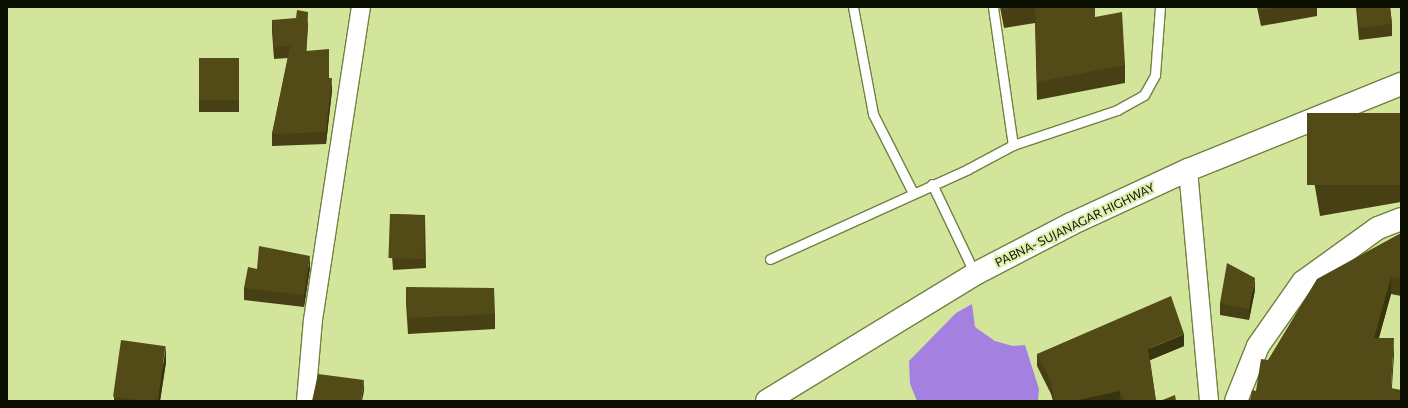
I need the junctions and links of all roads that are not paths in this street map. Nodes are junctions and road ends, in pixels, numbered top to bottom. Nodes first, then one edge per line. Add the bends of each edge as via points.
1 (361, 7) edge
2 (853, 7) edge
3 (993, 7) edge
4 (1160, 7) edge
5 (1401, 84) edge
6 (1013, 144) junction
7 (1188, 170) junction
8 (932, 184) junction
9 (913, 193) junction
10 (1401, 219) edge
11 (770, 259) dead end
12 (975, 274) junction
13 (306, 401) edge
14 (767, 401) edge
15 (1209, 401) edge
16 (1236, 401) edge

1 - 13 street via 313,320
2 - 9 lane via 873,114
3 - 6 lane
4 - 6 lane via 1155,75 1144,96 1117,110
5 - 7 main road, PABNA- SUJANAGAR HIGHWAY
6 - 8 lane
7 - 12 main road, PABNA- SUJANAGAR HIGHWAY
7 - 15 street
8 - 9 lane
8 - 12 lane
9 - 11 lane
10 - 16 main road via 1378,228 1303,282 1258,346
12 - 14 main road, PABNA- SUJANAGAR HIGHWAY

